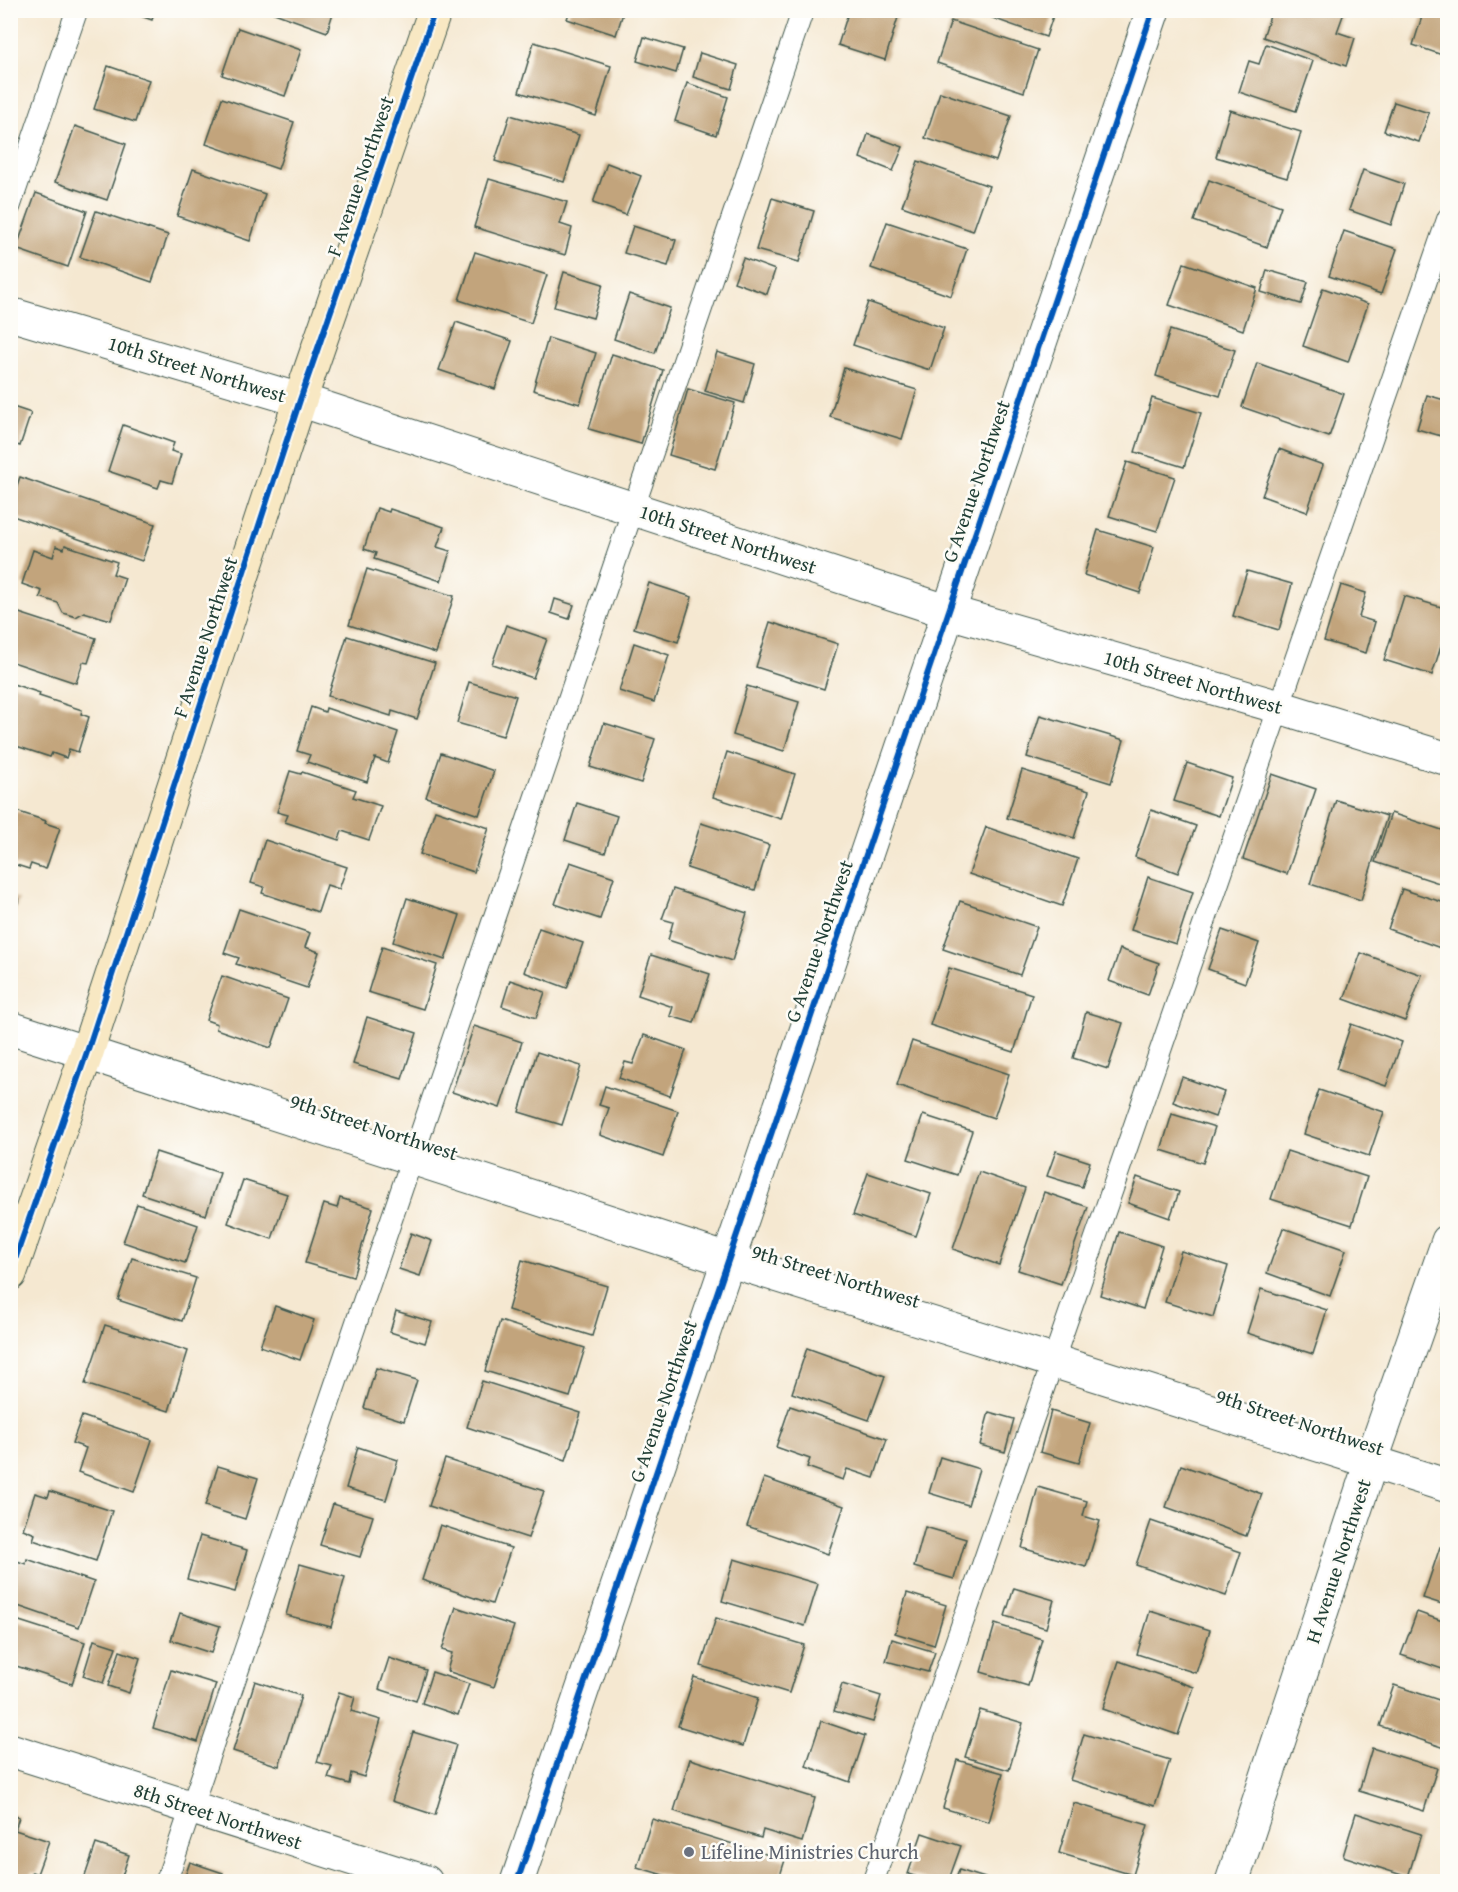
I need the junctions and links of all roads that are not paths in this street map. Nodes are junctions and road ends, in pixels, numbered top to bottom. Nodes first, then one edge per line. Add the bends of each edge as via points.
1 (77, 10) edge
2 (435, 10) edge
3 (803, 10) edge
4 (1153, 10) edge
5 (10, 206) edge
6 (1448, 218) edge
7 (10, 314) edge
8 (300, 400) junction
9 (634, 508) junction
10 (948, 612) junction
11 (1279, 707) junction
12 (1448, 759) edge
13 (10, 1028) edge
14 (87, 1052) junction
15 (413, 1157) junction
16 (1448, 1241) edge
17 (728, 1260) junction
18 (10, 1274) edge
19 (1053, 1360) junction
20 (1371, 1462) junction
21 (1448, 1486) edge
22 (10, 1750) edge
23 (191, 1807) junction
24 (166, 1881) edge
25 (426, 1881) edge
26 (517, 1881) edge
27 (873, 1881) edge
28 (1232, 1881) edge

1 - 5 lane
2 - 8 main road, F Avenue Northwest
3 - 9 lane
4 - 10 street, G Avenue Northwest
6 - 11 lane
7 - 8 street, 10th Street Northwest
8 - 9 street, 10th Street Northwest
8 - 14 main road, F Avenue Northwest
9 - 10 street, 10th Street Northwest
9 - 15 lane
10 - 11 street, 10th Street Northwest
10 - 17 street, G Avenue Northwest
11 - 12 street, 10th Street Northwest
11 - 19 lane
13 - 14 street, 9th Street Northwest
14 - 15 street, 9th Street Northwest
14 - 18 main road, F Avenue Northwest
15 - 17 street, 9th Street Northwest
15 - 23 lane
16 - 20 street, H Avenue Northwest
17 - 19 street, 9th Street Northwest
17 - 26 street, G Avenue Northwest
19 - 20 street, 9th Street Northwest
19 - 27 lane
20 - 21 street, 9th Street Northwest
20 - 28 street, H Avenue Northwest
22 - 23 street, 8th Street Northwest
23 - 24 lane
23 - 25 street, 8th Street Northwest

